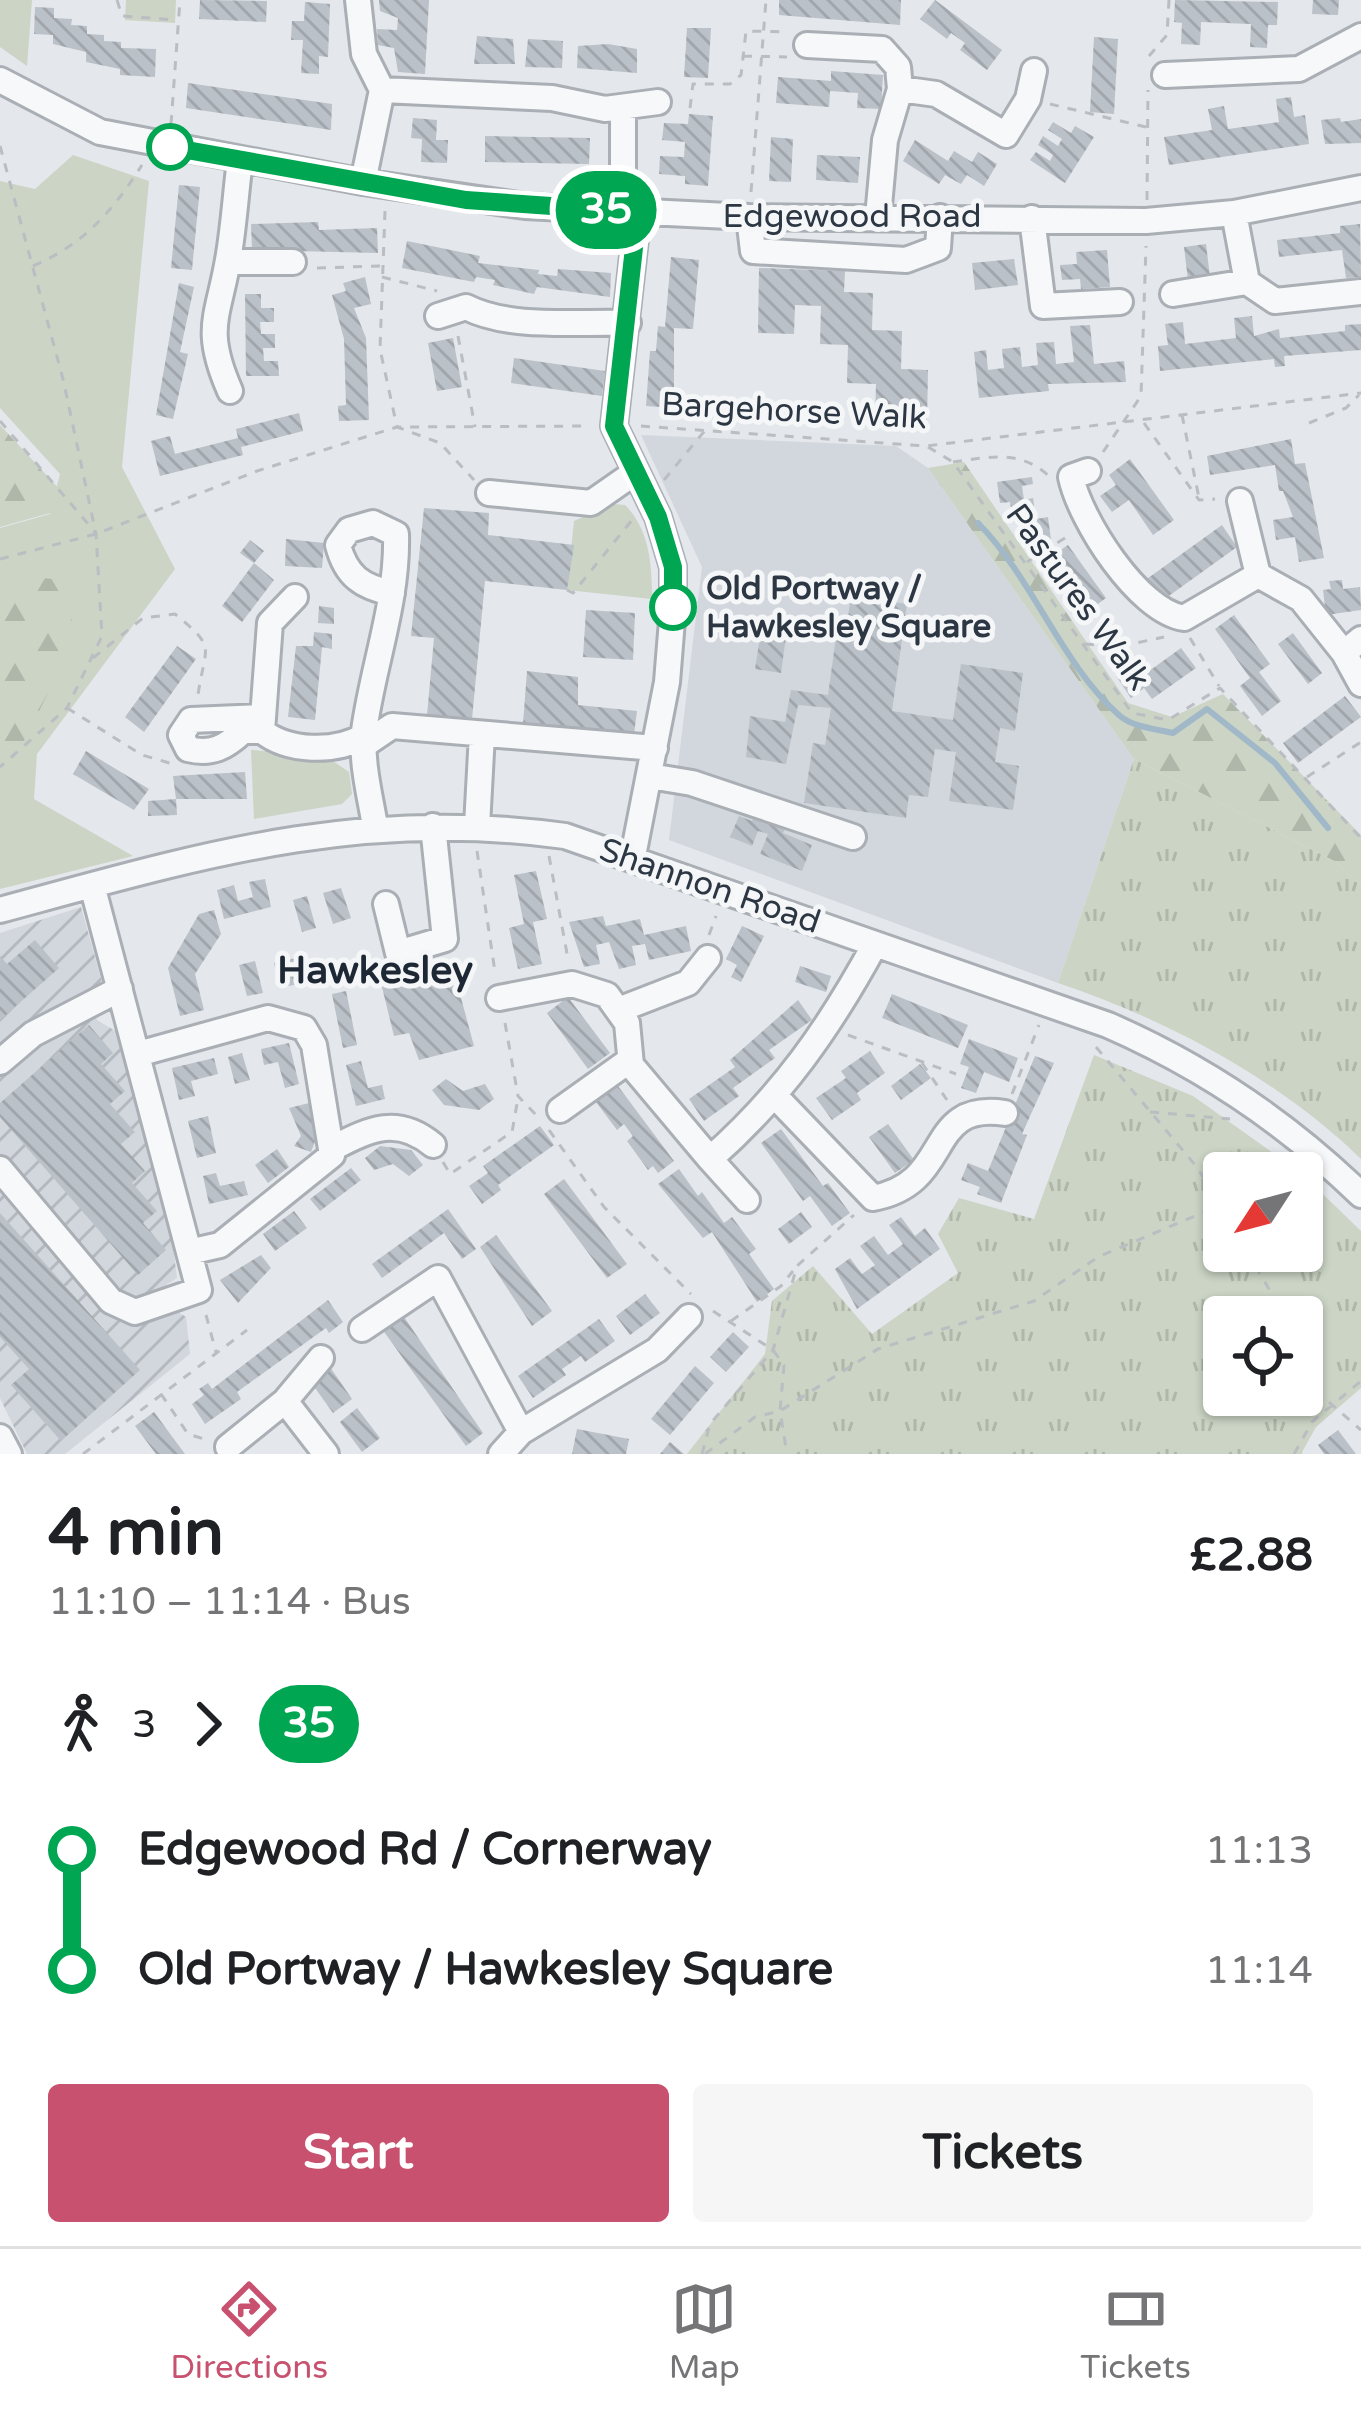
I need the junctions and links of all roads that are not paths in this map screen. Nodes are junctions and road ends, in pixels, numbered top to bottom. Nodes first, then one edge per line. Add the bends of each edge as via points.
1 (358, 0) edge
2 (1361, 36) edge
3 (807, 45) road end
4 (1034, 71) dead end
5 (1154, 75) road end
6 (0, 80) edge
7 (900, 89) junction
8 (382, 90) junction
9 (658, 102) dead end
10 (623, 108) junction
11 (240, 160) junction
12 (623, 183) dead end
13 (375, 184) junction
14 (1361, 188) edge
15 (638, 212) junction
16 (1234, 213) junction
17 (878, 217) junction
18 (940, 217) junction
19 (749, 218) junction
20 (1032, 218) junction
21 (227, 262) junction
22 (298, 266) road end
23 (1247, 282) junction
24 (1361, 292) edge
25 (1173, 294) dead end
26 (1120, 302) dead end
27 (453, 311) road end
28 (628, 322) junction
29 (230, 391) dead end
30 (1088, 471) road end
31 (634, 473) junction
32 (489, 493) road end
33 (1240, 501) road end
34 (1258, 574) junction
35 (392, 593) dead end
36 (295, 597) dead end
37 (1352, 646) edge
38 (1361, 684) edge
39 (191, 720) road end
40 (262, 724) junction
41 (482, 734) junction
42 (364, 741) junction
43 (655, 748) junction
44 (650, 776) junction
45 (375, 826) junction
46 (433, 826) junction
47 (477, 826) junction
48 (853, 837) dead end
49 (633, 856) junction
50 (92, 885) junction
51 (386, 904) dead end
52 (0, 910) edge
53 (875, 944) junction
54 (708, 958) road end
55 (120, 989) junction
56 (499, 998) dead end
57 (621, 1009) junction
58 (138, 1054) junction
59 (630, 1060) junction
60 (0, 1062) edge
61 (776, 1097) junction
62 (560, 1110) dead end
63 (1005, 1113) road end
64 (433, 1145) road end
65 (333, 1148) junction
66 (710, 1159) junction
67 (0, 1168) edge
68 (1361, 1195) edge
69 (747, 1200) dead end
70 (189, 1252) junction
71 (689, 1317) dead end
72 (362, 1329) dead end
73 (321, 1358) dead end
74 (285, 1401) junction
75 (521, 1432) junction
76 (0, 1437) edge
77 (228, 1447) road end
78 (9, 1454) edge
79 (326, 1454) edge
80 (501, 1454) edge

1 - 8 street via 364,55
2 - 5 street via 1299,69
3 - 7 street via 882,49 898,67
4 - 7 street via 1006,135 937,94
6 - 11 street, Edgewood Road via 100,132
7 - 17 street via 885,140
8 - 10 street
8 - 13 street
9 - 10 street
10 - 12 street
11 - 13 street, Edgewood Road
11 - 21 street
13 - 15 street, Edgewood Road
14 - 16 street, Edgewood Road
15 - 19 street, Edgewood Road
15 - 28 street
16 - 20 street, Edgewood Road
16 - 23 street
17 - 18 street, Edgewood Road
17 - 19 street, Edgewood Road
18 - 19 street via 938,248 906,260 753,251
18 - 20 street, Edgewood Road
20 - 26 street via 1043,306
21 - 22 street
21 - 29 street via 212,320
23 - 24 street via 1275,301
23 - 25 street
27 - 28 street
28 - 31 street via 614,426
30 - 34 street via 1071,477 1077,504 1172,627
31 - 32 street via 591,503
31 - 43 street via 651,496 673,567
33 - 34 street
34 - 37 street via 1301,599
35 - 42 street
36 - 40 street via 270,622
37 - 38 street
39 - 40 street via 181,735 195,752 225,748
40 - 42 street via 278,744 343,748
41 - 42 street via 392,727
41 - 43 street
41 - 47 street
42 - 45 street
43 - 44 street
44 - 48 street
44 - 49 street
45 - 46 street, Shannon Road
45 - 50 street, Shannon Road via 257,842
46 - 47 street, Shannon Road
46 - 51 street via 445,939 398,953
47 - 49 street, Shannon Road
49 - 53 street, Shannon Road
50 - 52 street, Shannon Road
50 - 55 street
53 - 61 street via 830,1028
53 - 68 street, Shannon Road via 1181,1057 1294,1132
54 - 57 street via 688,983
55 - 58 street
55 - 60 street via 33,1034
56 - 57 street via 572,984 607,994
57 - 59 street
58 - 65 street via 268,1018 294,1022 314,1045
58 - 70 street
59 - 62 street
59 - 66 street
61 - 63 street via 873,1198 917,1178 959,1116
61 - 66 street
64 - 65 street via 413,1128 371,1127
65 - 70 street via 318,1171 220,1245
66 - 69 street
67 - 70 street via 111,1301 135,1312 199,1290
71 - 75 street via 657,1350
72 - 75 street via 438,1278
73 - 74 street
74 - 77 street
74 - 79 street
75 - 80 street
76 - 78 street

